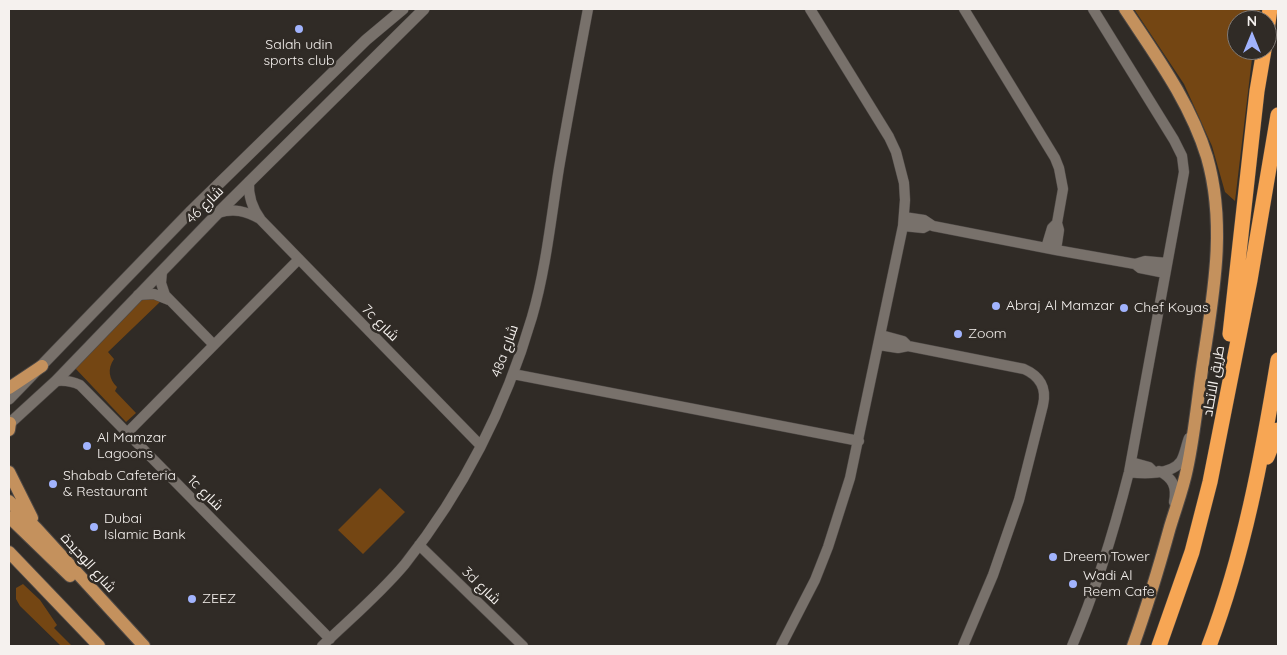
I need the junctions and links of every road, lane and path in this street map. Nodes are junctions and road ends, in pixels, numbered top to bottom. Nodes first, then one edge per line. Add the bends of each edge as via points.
1 (403, 9) edge
2 (424, 9) edge
3 (588, 9) edge
4 (810, 9) edge
5 (964, 9) edge
6 (1093, 9) edge
7 (1125, 9) edge
8 (1262, 60) edge
9 (1278, 115) edge
10 (249, 182) junction
11 (218, 213) junction
12 (261, 220) junction
13 (904, 222) junction
14 (1051, 249) junction
15 (299, 259) junction
16 (1166, 268) junction
17 (162, 271) junction
18 (138, 295) junction
19 (169, 300) junction
20 (880, 340) junction
21 (214, 345) junction
22 (1278, 360) edge
23 (42, 366) junction
24 (513, 374) junction
25 (56, 381) junction
26 (9, 388) edge
27 (1228, 395) junction
28 (9, 399) edge
29 (9, 426) edge
30 (1194, 428) junction
31 (1278, 430) edge
32 (127, 433) junction
33 (859, 441) junction
34 (481, 446) junction
35 (1130, 467) junction
36 (1156, 471) junction
37 (9, 472) edge
38 (1255, 488) junction
39 (9, 501) edge
40 (9, 518) edge
41 (1171, 525) junction
42 (37, 529) junction
43 (419, 545) junction
44 (11, 555) edge
45 (82, 578) junction
46 (330, 638) junction
47 (99, 646) edge
48 (144, 646) edge
49 (322, 646) edge
50 (523, 646) edge
51 (782, 646) edge
52 (963, 646) edge
53 (1072, 646) edge
54 (1133, 646) edge
55 (1159, 646) edge
56 (1209, 646) edge

1 - 23 street, شارع 46 via 366,40 190,212
2 - 10 street, شارع 46
3 - 24 street, 48a شارع via 540,283
4 - 13 street via 896,152 904,184
5 - 14 street via 1059,168 1063,189 1057,223 1052,228
6 - 16 street via 1182,156 1183,180
7 - 30 main road via 1186,104 1204,150 1214,188 1218,248
8 - 27 highway via 1230,335
9 - 27 highway, طريق الاتحاد
10 - 11 street, شارع 46
10 - 12 street, 7c شارع via 252,206
11 - 12 street, 7c شارع via 240,210
11 - 17 street, شارع 46
12 - 15 street, 7c شارع
13 - 14 street via 924,220 929,225
13 - 20 street
14 - 16 street via 1135,264 1140,268
15 - 21 street
15 - 34 street, 7c شارع
16 - 35 street
17 - 18 street, شارع 46
17 - 19 street via 162,290
18 - 19 street via 154,294
18 - 25 street, شارع 46
19 - 21 street
20 - 33 street
20 - 52 street via 898,348 908,346 1024,369 1039,379 1044,387 1045,396 1019,500 993,575
21 - 32 street
22 - 38 highway
23 - 26 main road
23 - 28 street, شارع 46
24 - 33 street
24 - 34 street, 48a شارع
25 - 29 street, شارع 46
25 - 32 street, 1c شارع via 73,381 80,385
27 - 55 highway, طريق الاتحاد via 1192,552
30 - 36 street via 1180,463 1174,468
30 - 41 main road
31 - 38 highway
32 - 46 street, 1c شارع
33 - 51 street via 828,547
34 - 43 street, 48a شارع via 453,497
35 - 36 street via 1149,467
35 - 53 street via 1102,568
36 - 41 street via 1172,479 1175,485
37 - 42 main road
38 - 56 highway via 1233,574
39 - 42 main road, شارع الوحيدة
40 - 45 main road via 66,573
41 - 54 main road
42 - 45 main road, شارع الوحيدة
43 - 46 street, 48a شارع via 384,588
43 - 50 street, 3d شارع
44 - 47 main road
45 - 48 main road, شارع الوحيدة
46 - 49 street, 48a شارع

